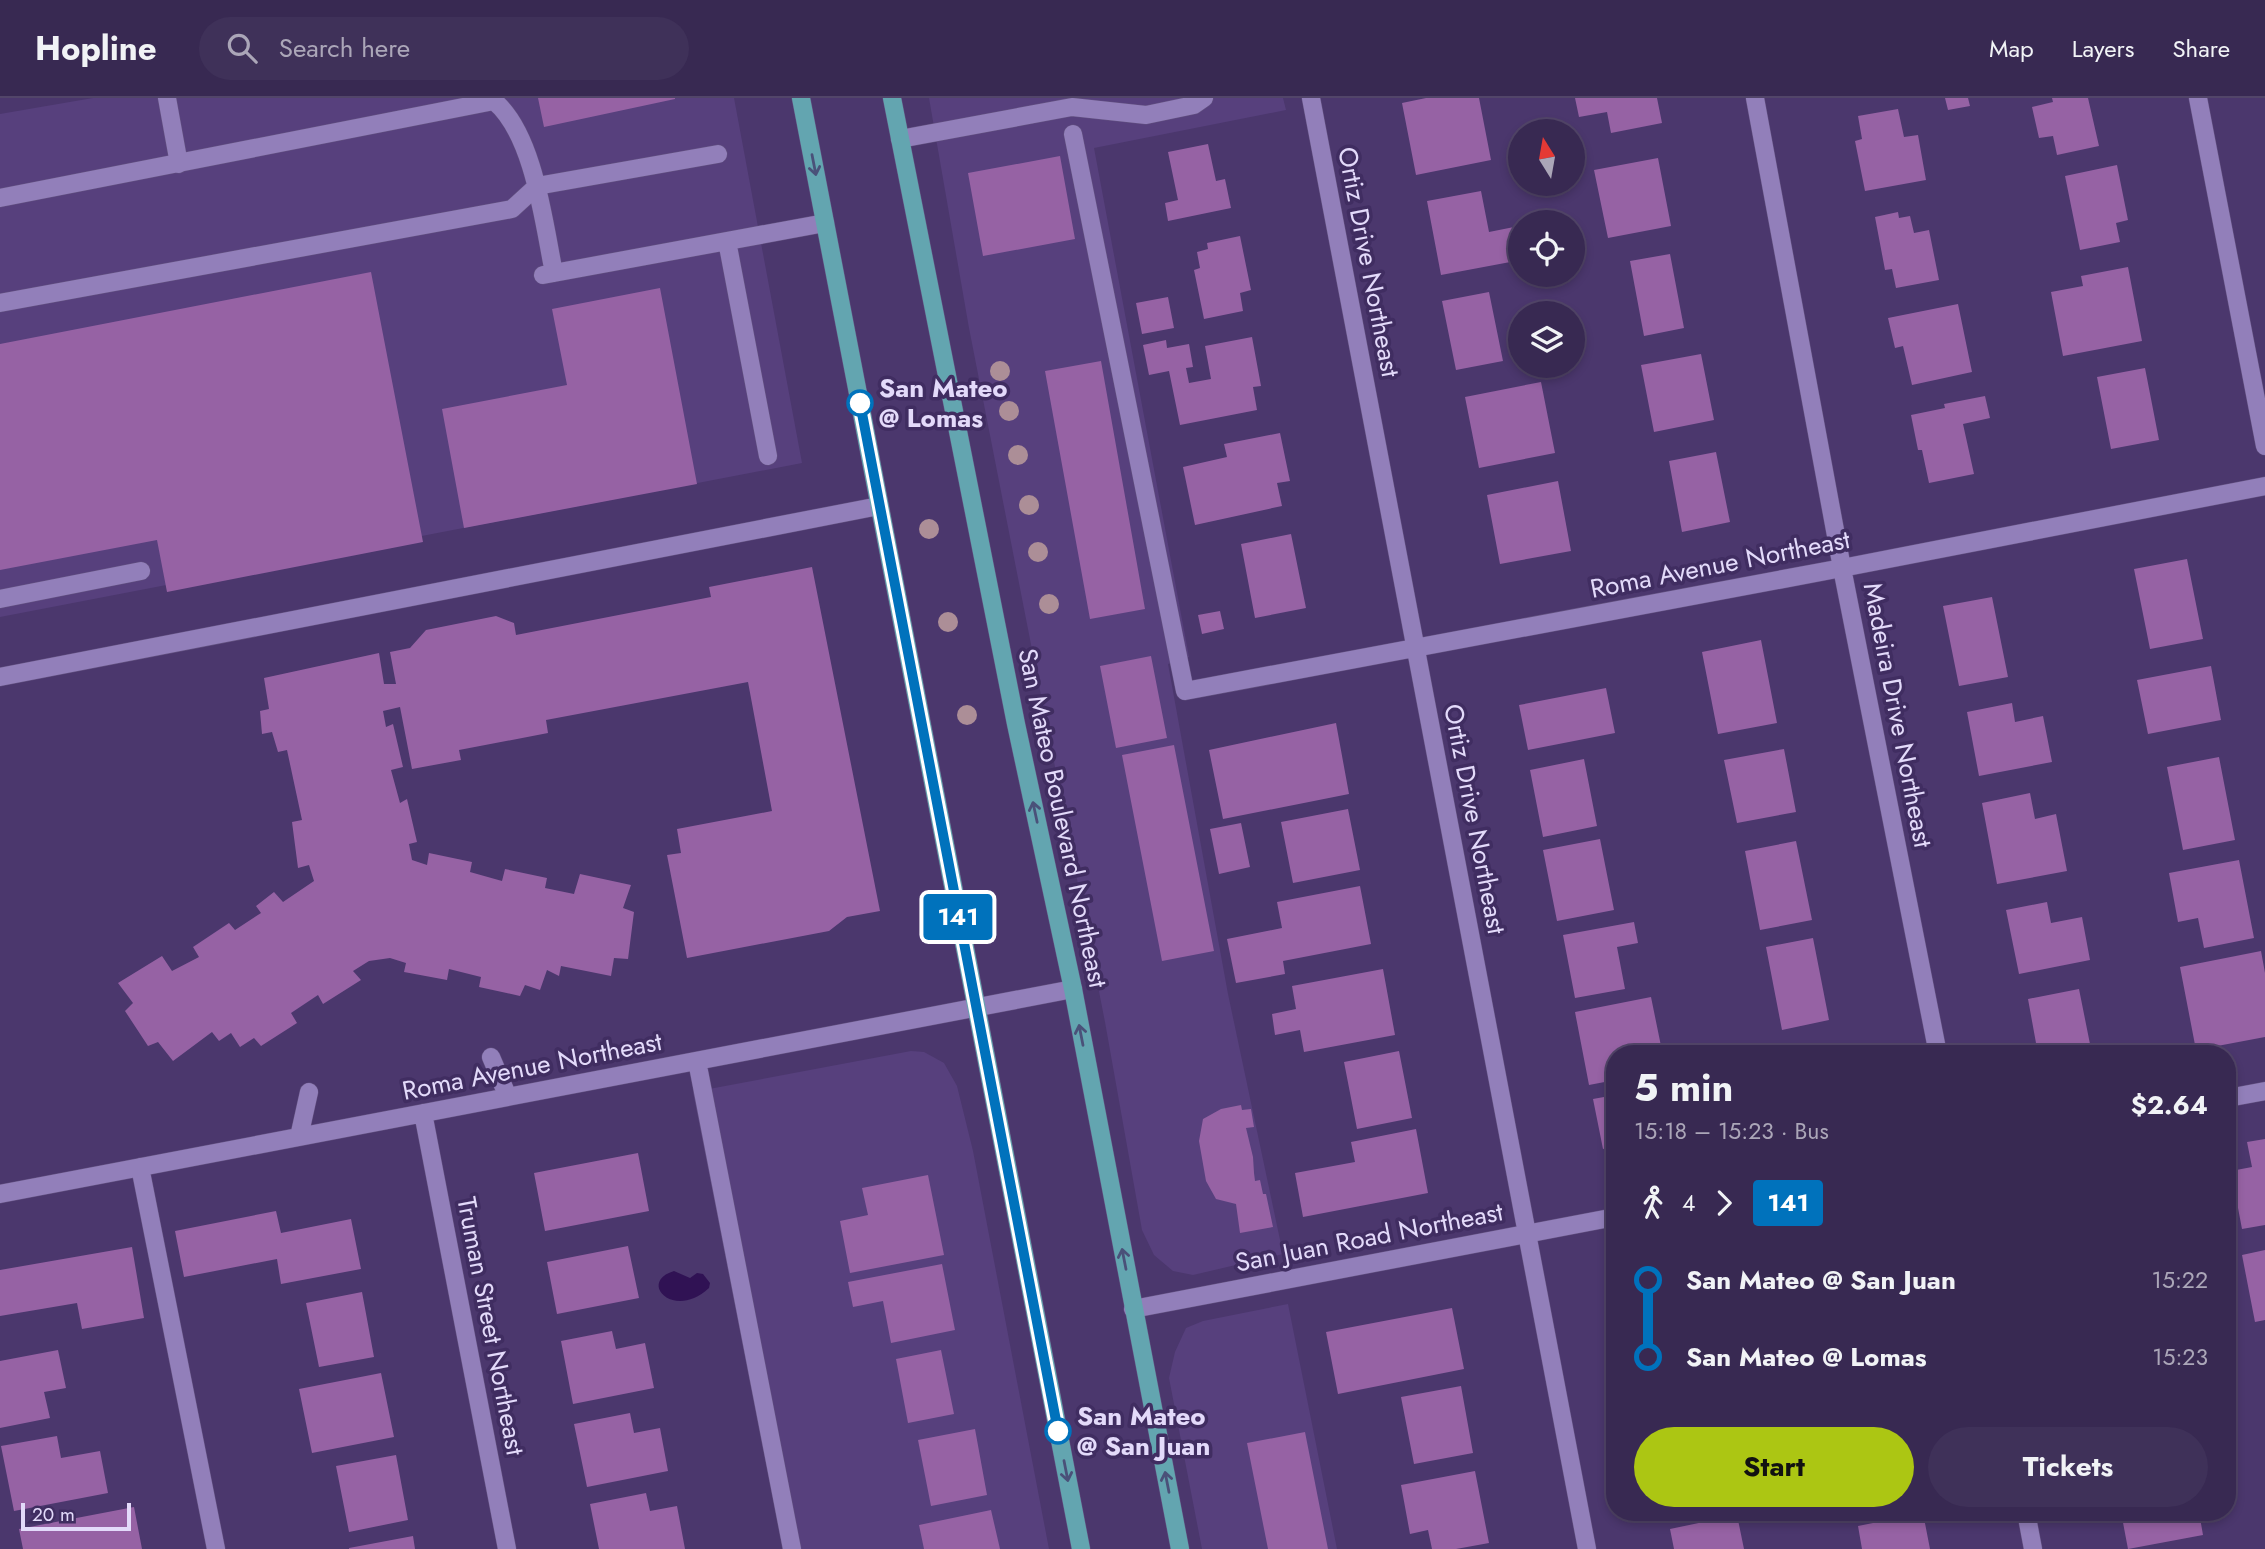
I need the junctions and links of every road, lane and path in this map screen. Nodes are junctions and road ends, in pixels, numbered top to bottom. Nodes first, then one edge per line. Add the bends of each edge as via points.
1 (167, 98) edge
2 (801, 98) edge
3 (892, 98) edge
4 (1204, 98) edge
5 (1311, 98) edge
6 (1755, 98) edge
7 (2198, 98) edge
8 (1073, 134) dead end
9 (900, 139) junction
10 (718, 155) dead end
11 (179, 164) junction
12 (537, 186) junction
13 (0, 198) edge
14 (825, 223) junction
15 (727, 241) junction
16 (0, 303) edge
17 (2265, 446) edge
18 (768, 456) dead end
19 (2265, 486) edge
20 (879, 506) junction
21 (1842, 568) junction
22 (141, 570) dead end
23 (0, 599) edge
24 (1416, 647) junction
25 (0, 677) edge
26 (1073, 989) junction
27 (975, 1008) junction
28 (1936, 1045) edge
29 (491, 1057) dead end
30 (697, 1061) junction
31 (2265, 1091) edge
32 (309, 1092) dead end
33 (2236, 1096) edge
34 (508, 1097) junction
35 (423, 1113) junction
36 (299, 1137) junction
37 (140, 1167) junction
38 (0, 1194) edge
39 (1606, 1219) edge
40 (1526, 1234) junction
41 (1133, 1309) junction
42 (2028, 1521) edge
43 (216, 1549) edge
44 (507, 1549) edge
45 (792, 1549) edge
46 (1081, 1549) edge
47 (1180, 1549) edge
48 (1587, 1549) edge
49 (2033, 1549) edge

1 - 11 street
2 -> 14 main road
3 - 9 main road, San Mateo Boulevard Northeast
4 - 9 street via 1194,105 1146,115 1072,107
5 - 24 street, Ortiz Drive Northeast
6 - 21 street, Madeira Drive Northeast
7 - 17 street
8 - 24 street, Roma Avenue Northeast via 1185,691
26 -> 9 main road, San Mateo Boulevard Northeast
10 - 12 street
11 - 12 street via 494,101 519,134
11 - 13 street
12 - 15 street via 548,274
12 - 16 street via 512,209
14 - 15 street
14 - 20 main road
15 - 18 street
19 - 21 street, Roma Avenue Northeast
20 - 25 street
20 - 27 main road
21 - 24 street, Roma Avenue Northeast
21 - 28 street, Madeira Drive Northeast
22 - 23 street
24 - 40 street, Ortiz Drive Northeast
26 - 27 street, Roma Avenue Northeast
41 -> 26 main road, San Mateo Boulevard Northeast
27 - 30 street, Roma Avenue Northeast
27 -> 46 main road
29 - 34 street
30 - 34 street, Roma Avenue Northeast
30 - 45 street
31 - 33 street
32 - 36 street
34 - 35 street, Roma Avenue Northeast
35 - 36 street, Roma Avenue Northeast
35 - 44 street, Truman Street Northeast
36 - 37 street, Roma Avenue Northeast
37 - 38 street, Roma Avenue Northeast
37 - 43 street
39 - 40 street, San Juan Road Northeast
40 - 41 street, San Juan Road Northeast
40 - 48 street, Ortiz Drive Northeast
47 -> 41 main road, San Mateo Boulevard Northeast
42 - 49 street

